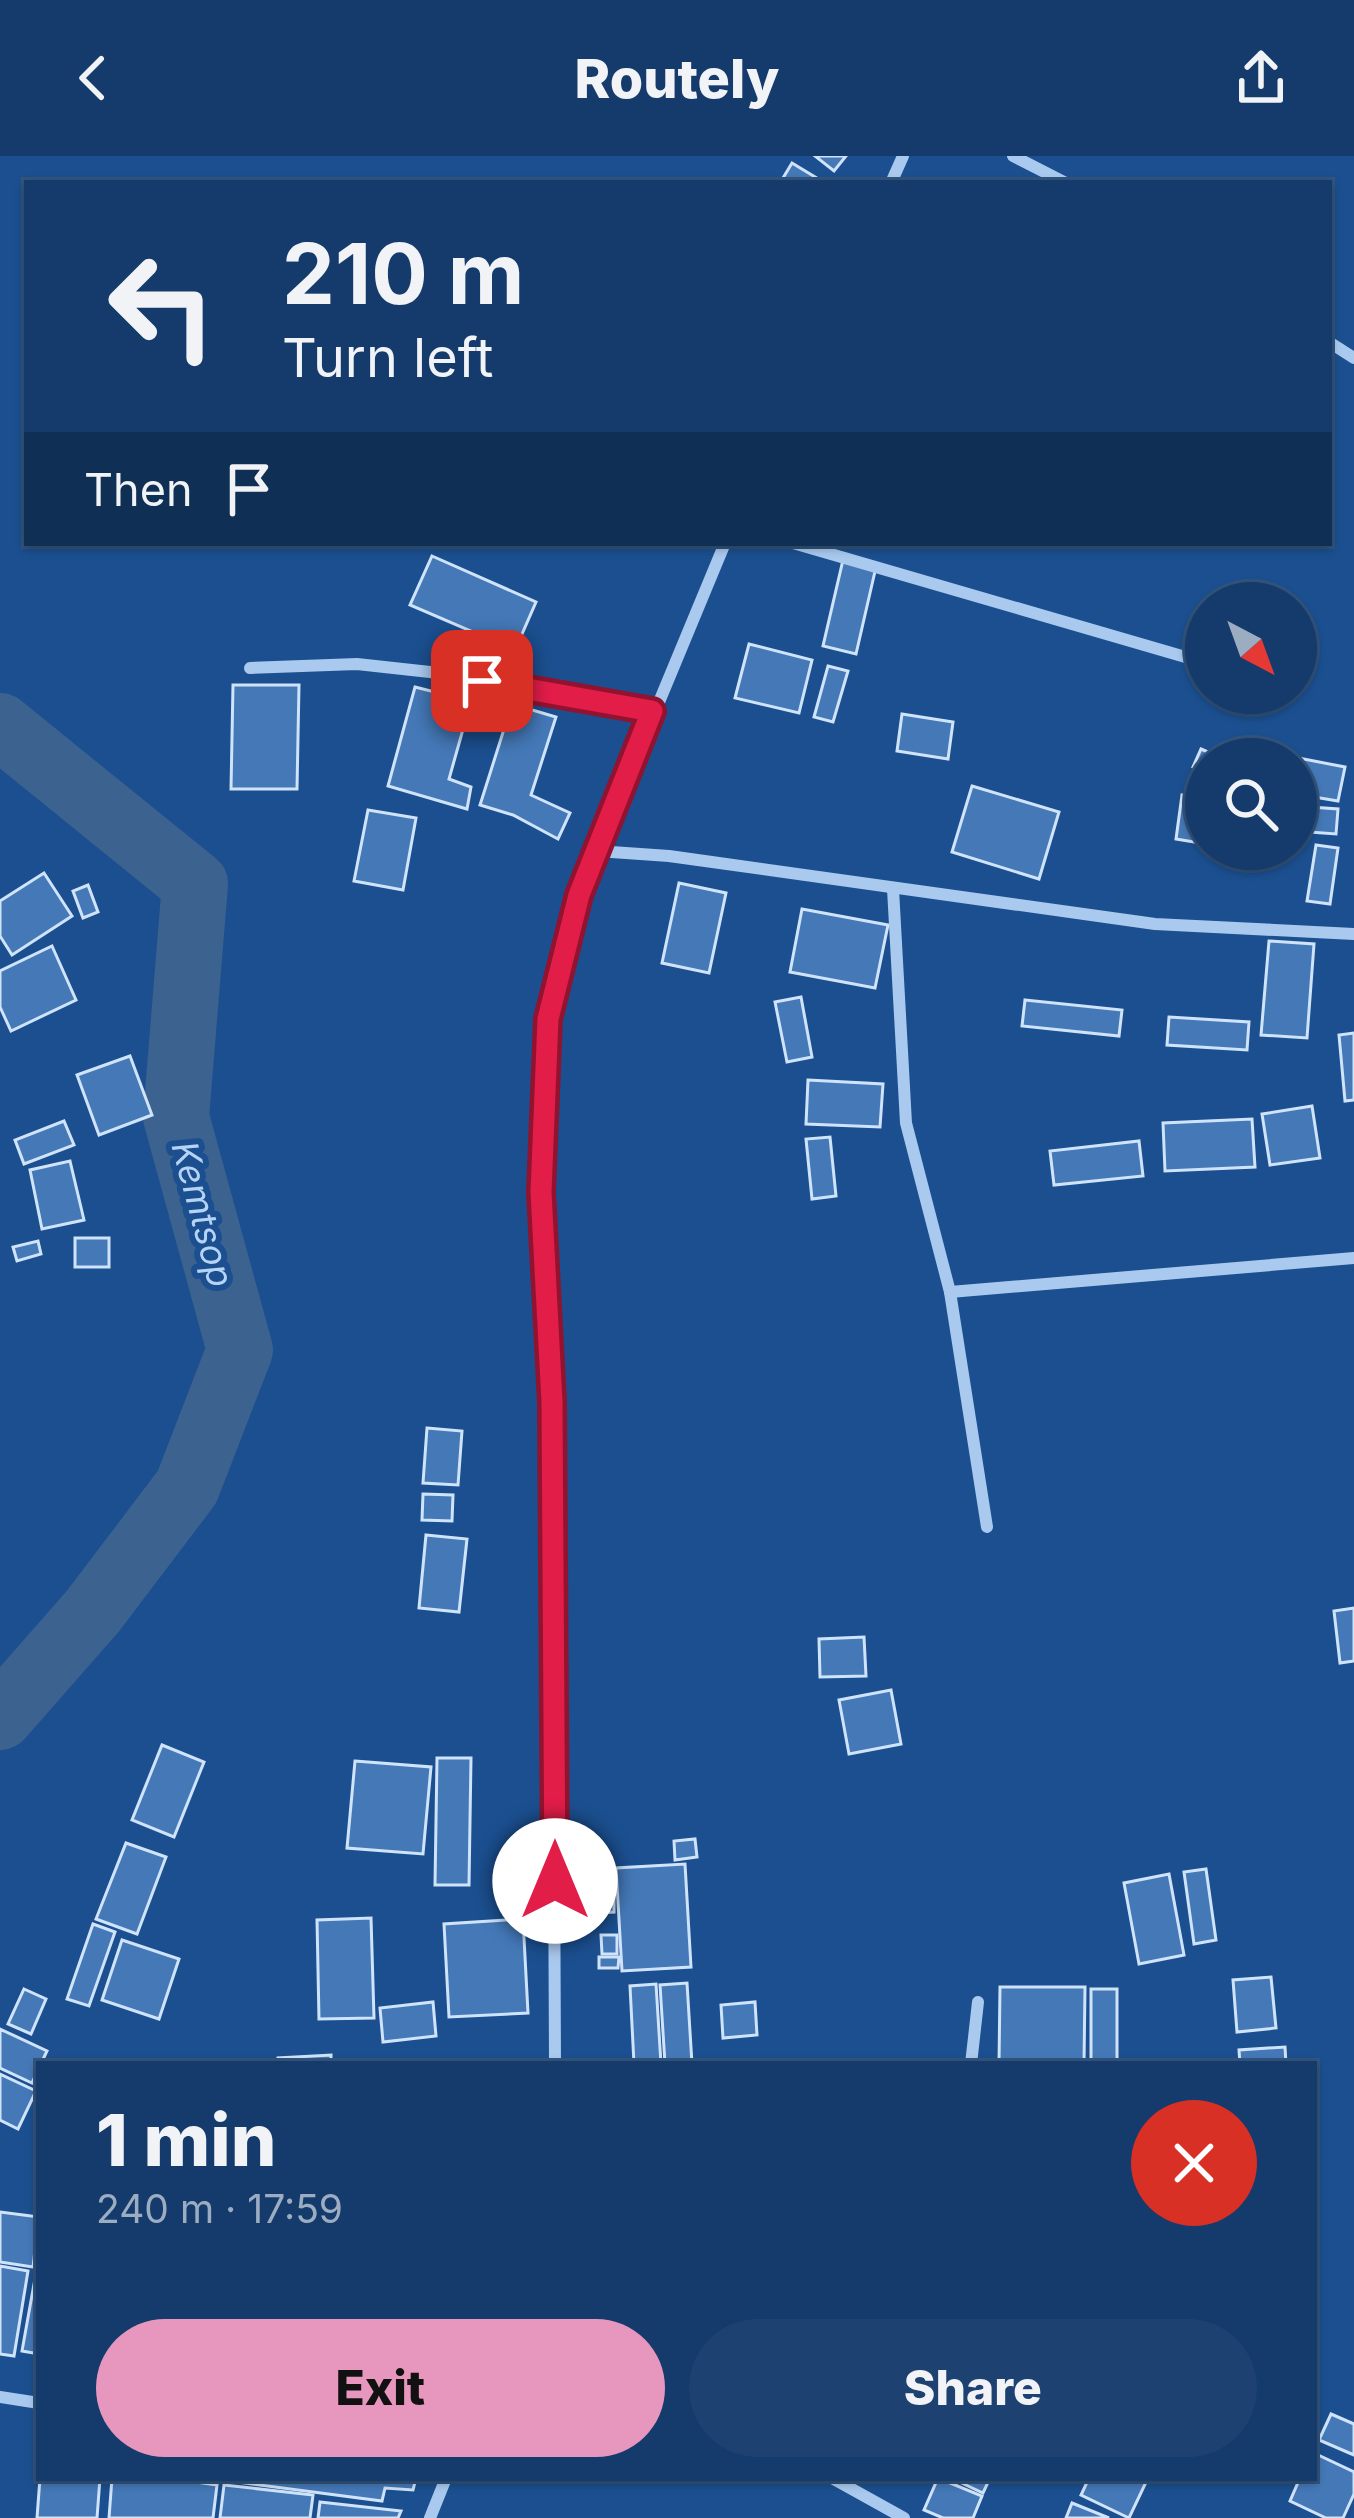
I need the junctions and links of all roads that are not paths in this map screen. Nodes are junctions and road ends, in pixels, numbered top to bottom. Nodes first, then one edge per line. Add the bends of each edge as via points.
1 (1013, 156) edge
2 (1060, 180) edge
3 (723, 546) edge
4 (803, 546) edge
5 (1185, 657) edge
6 (250, 668) dead end
7 (652, 711) junction
8 (597, 851) junction
9 (893, 889) junction
10 (1354, 934) edge
11 (1354, 1258) edge
12 (950, 1292) junction
13 (987, 1527) dead end
14 (978, 2002) dead end
15 (555, 2061) edge
16 (971, 2061) edge
17 (0, 2397) edge
18 (36, 2403) edge
19 (445, 2481) edge
20 (837, 2481) edge
21 (430, 2518) edge
22 (904, 2518) edge

1 - 2 street
3 - 7 street
4 - 5 street
6 - 7 street via 357,664
7 - 8 street
8 - 9 street
8 - 15 street via 548,1019 541,1192 552,1402
9 - 10 street via 1155,924
9 - 12 street via 907,1124
11 - 12 street
12 - 13 street
14 - 16 street
17 - 18 street
19 - 21 street
20 - 22 street

